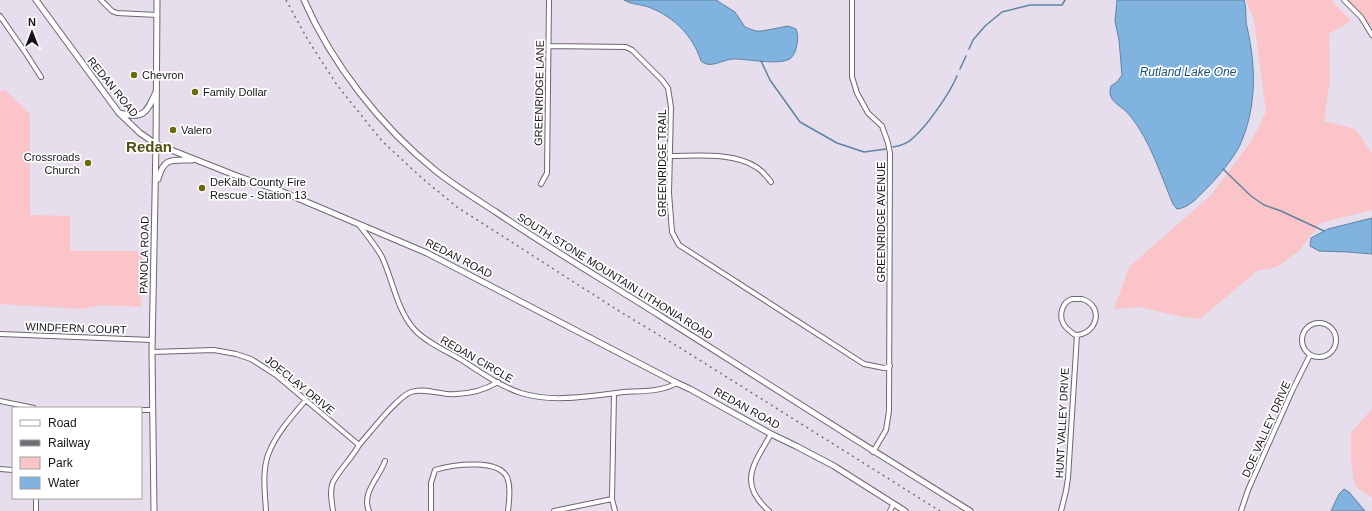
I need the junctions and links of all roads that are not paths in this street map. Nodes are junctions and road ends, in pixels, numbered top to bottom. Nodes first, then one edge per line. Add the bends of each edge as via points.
1 (36, 0) edge
2 (101, 0) edge
3 (157, 0) edge
4 (304, 0) edge
5 (549, 0) edge
6 (852, 0) edge
7 (1344, 0) edge
8 (157, 15) junction
9 (0, 16) edge
10 (1372, 35) edge
11 (549, 46) junction
12 (41, 77) dead end
13 (157, 90) junction
14 (119, 114) junction
15 (156, 144) junction
16 (670, 156) junction
17 (196, 160) junction
18 (771, 182) dead end
19 (541, 184) dead end
20 (155, 190) junction
21 (359, 225) junction
22 (0, 334) edge
23 (1077, 335) junction
24 (152, 340) junction
25 (152, 352) junction
26 (1310, 355) junction
27 (890, 366) junction
28 (498, 382) junction
29 (677, 383) junction
30 (614, 393) junction
31 (0, 401) edge
32 (305, 401) junction
33 (29, 407) edge
34 (142, 410) edge
35 (153, 410) junction
36 (771, 434) junction
37 (359, 445) junction
38 (873, 452) junction
39 (385, 462) dead end
40 (0, 470) edge
41 (12, 470) edge
42 (36, 499) edge
43 (612, 499) junction
44 (894, 505) junction
45 (565, 510) edge
46 (36, 511) edge
47 (154, 511) edge
48 (266, 511) edge
49 (333, 511) edge
50 (369, 511) edge
51 (431, 511) edge
52 (508, 511) edge
53 (554, 511) edge
54 (615, 511) edge
55 (768, 511) edge
56 (890, 511) edge
57 (905, 511) edge
58 (970, 511) edge
59 (1061, 511) edge
60 (1241, 511) edge

1 - 14 main road, REDAN ROAD
2 - 8 street via 117,13
3 - 8 main road, PANOLA ROAD
4 - 38 main road, SOUTH STONE MOUNTAIN LITHONIA ROAD via 332,54 364,98 406,145 440,174 547,246
5 - 11 street, GREENRIDGE LANE
6 - 27 street, GREENRIDGE AVENUE via 852,77 868,113 882,126 890,153
7 - 10 street via 1361,17
8 - 13 main road, PANOLA ROAD
9 - 12 street
11 - 16 street, GREENRIDGE TRAIL via 626,47 632,50 668,88 671,107
11 - 19 street, GREENRIDGE LANE via 547,173
13 - 14 main road via 144,114 138,117
13 - 15 main road, PANOLA ROAD
14 - 15 main road, REDAN ROAD
15 - 17 main road, REDAN ROAD
15 - 20 main road, PANOLA ROAD
16 - 18 street via 728,157 745,161 757,167
16 - 27 street, GREENRIDGE TRAIL via 672,232 679,245 864,364 884,368
17 - 20 main road via 170,160 165,163
17 - 21 main road, REDAN ROAD via 283,192
20 - 24 main road, PANOLA ROAD
21 - 28 street, REDAN CIRCLE via 381,256 402,311 414,330
21 - 29 main road, REDAN ROAD via 427,252
22 - 24 street, WINDFERN COURT
23 - 23 street via 1085,333 1096,320 1093,306 1082,299 1066,302 1061,314 1064,325
23 - 59 street, HUNT VALLEY DRIVE via 1068,478
24 - 25 main road, PANOLA ROAD
25 - 32 street, JOECLAY DRIVE via 214,350 236,354 263,366
25 - 35 main road, PANOLA ROAD
26 - 26 street via 1327,356 1335,348 1336,336 1330,327 1319,323 1305,331 1302,342
26 - 60 street, DOE VALLEY DRIVE via 1248,490
27 - 38 street, GREENRIDGE AVENUE via 886,430
28 - 30 street, REDAN CIRCLE via 521,393 549,398
28 - 37 street via 488,388 464,394 412,392 397,402
29 - 30 street, REDAN CIRCLE via 662,389
29 - 36 main road, REDAN ROAD
30 - 43 street
31 - 33 street
32 - 37 street, JOECLAY DRIVE
32 - 48 street via 280,432 268,455
34 - 35 street
35 - 47 main road, PANOLA ROAD
36 - 44 main road, REDAN ROAD via 834,466
36 - 55 street via 753,466 750,478 755,496
37 - 49 street via 333,483
38 - 58 main road, SOUTH STONE MOUNTAIN LITHONIA ROAD
39 - 50 street via 366,499
40 - 41 street
42 - 46 street
43 - 45 street
43 - 54 street
44 - 56 street
44 - 57 main road, REDAN ROAD
45 - 53 street
51 - 52 street via 431,483 435,470 460,465 492,466 504,472 510,495

